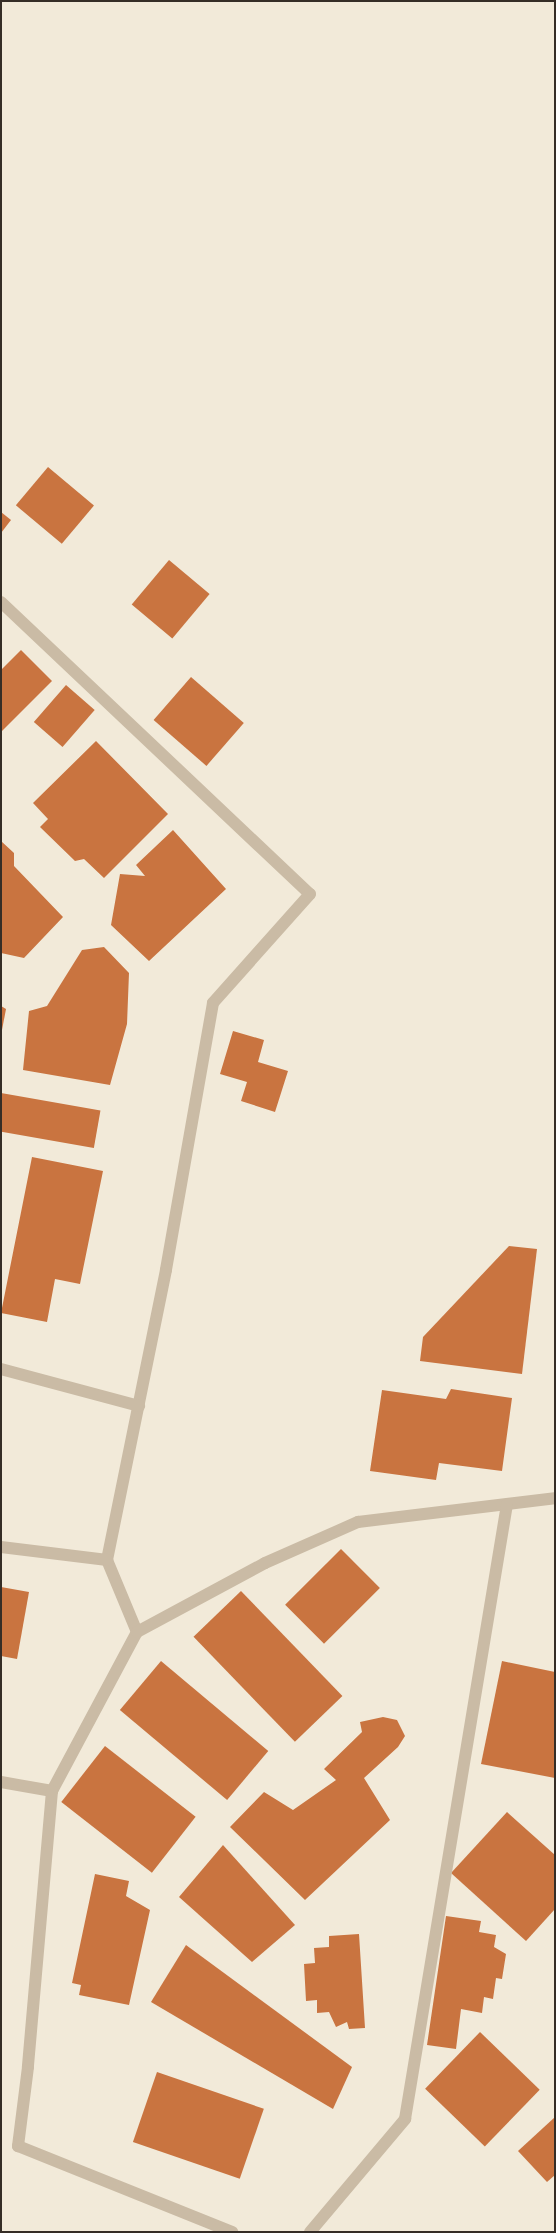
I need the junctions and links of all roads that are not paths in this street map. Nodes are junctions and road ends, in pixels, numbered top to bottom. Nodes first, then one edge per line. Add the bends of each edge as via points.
1 (1, 602) edge
2 (1, 1369) edge
3 (138, 1406) junction
4 (555, 1498) edge
5 (507, 1504) junction
6 (1, 1547) edge
7 (107, 1560) junction
8 (137, 1632) junction
9 (1, 1782) edge
10 (52, 1791) junction
11 (232, 2232) edge
12 (310, 2232) edge

1 - 3 street via 310,894 213,1004 166,1270
2 - 3 street
3 - 7 street
4 - 5 street
5 - 8 street via 358,1522 264,1563
5 - 12 street via 405,2119
6 - 7 street
7 - 8 street
8 - 10 street
9 - 10 street
10 - 11 street via 28,2068 18,2146

